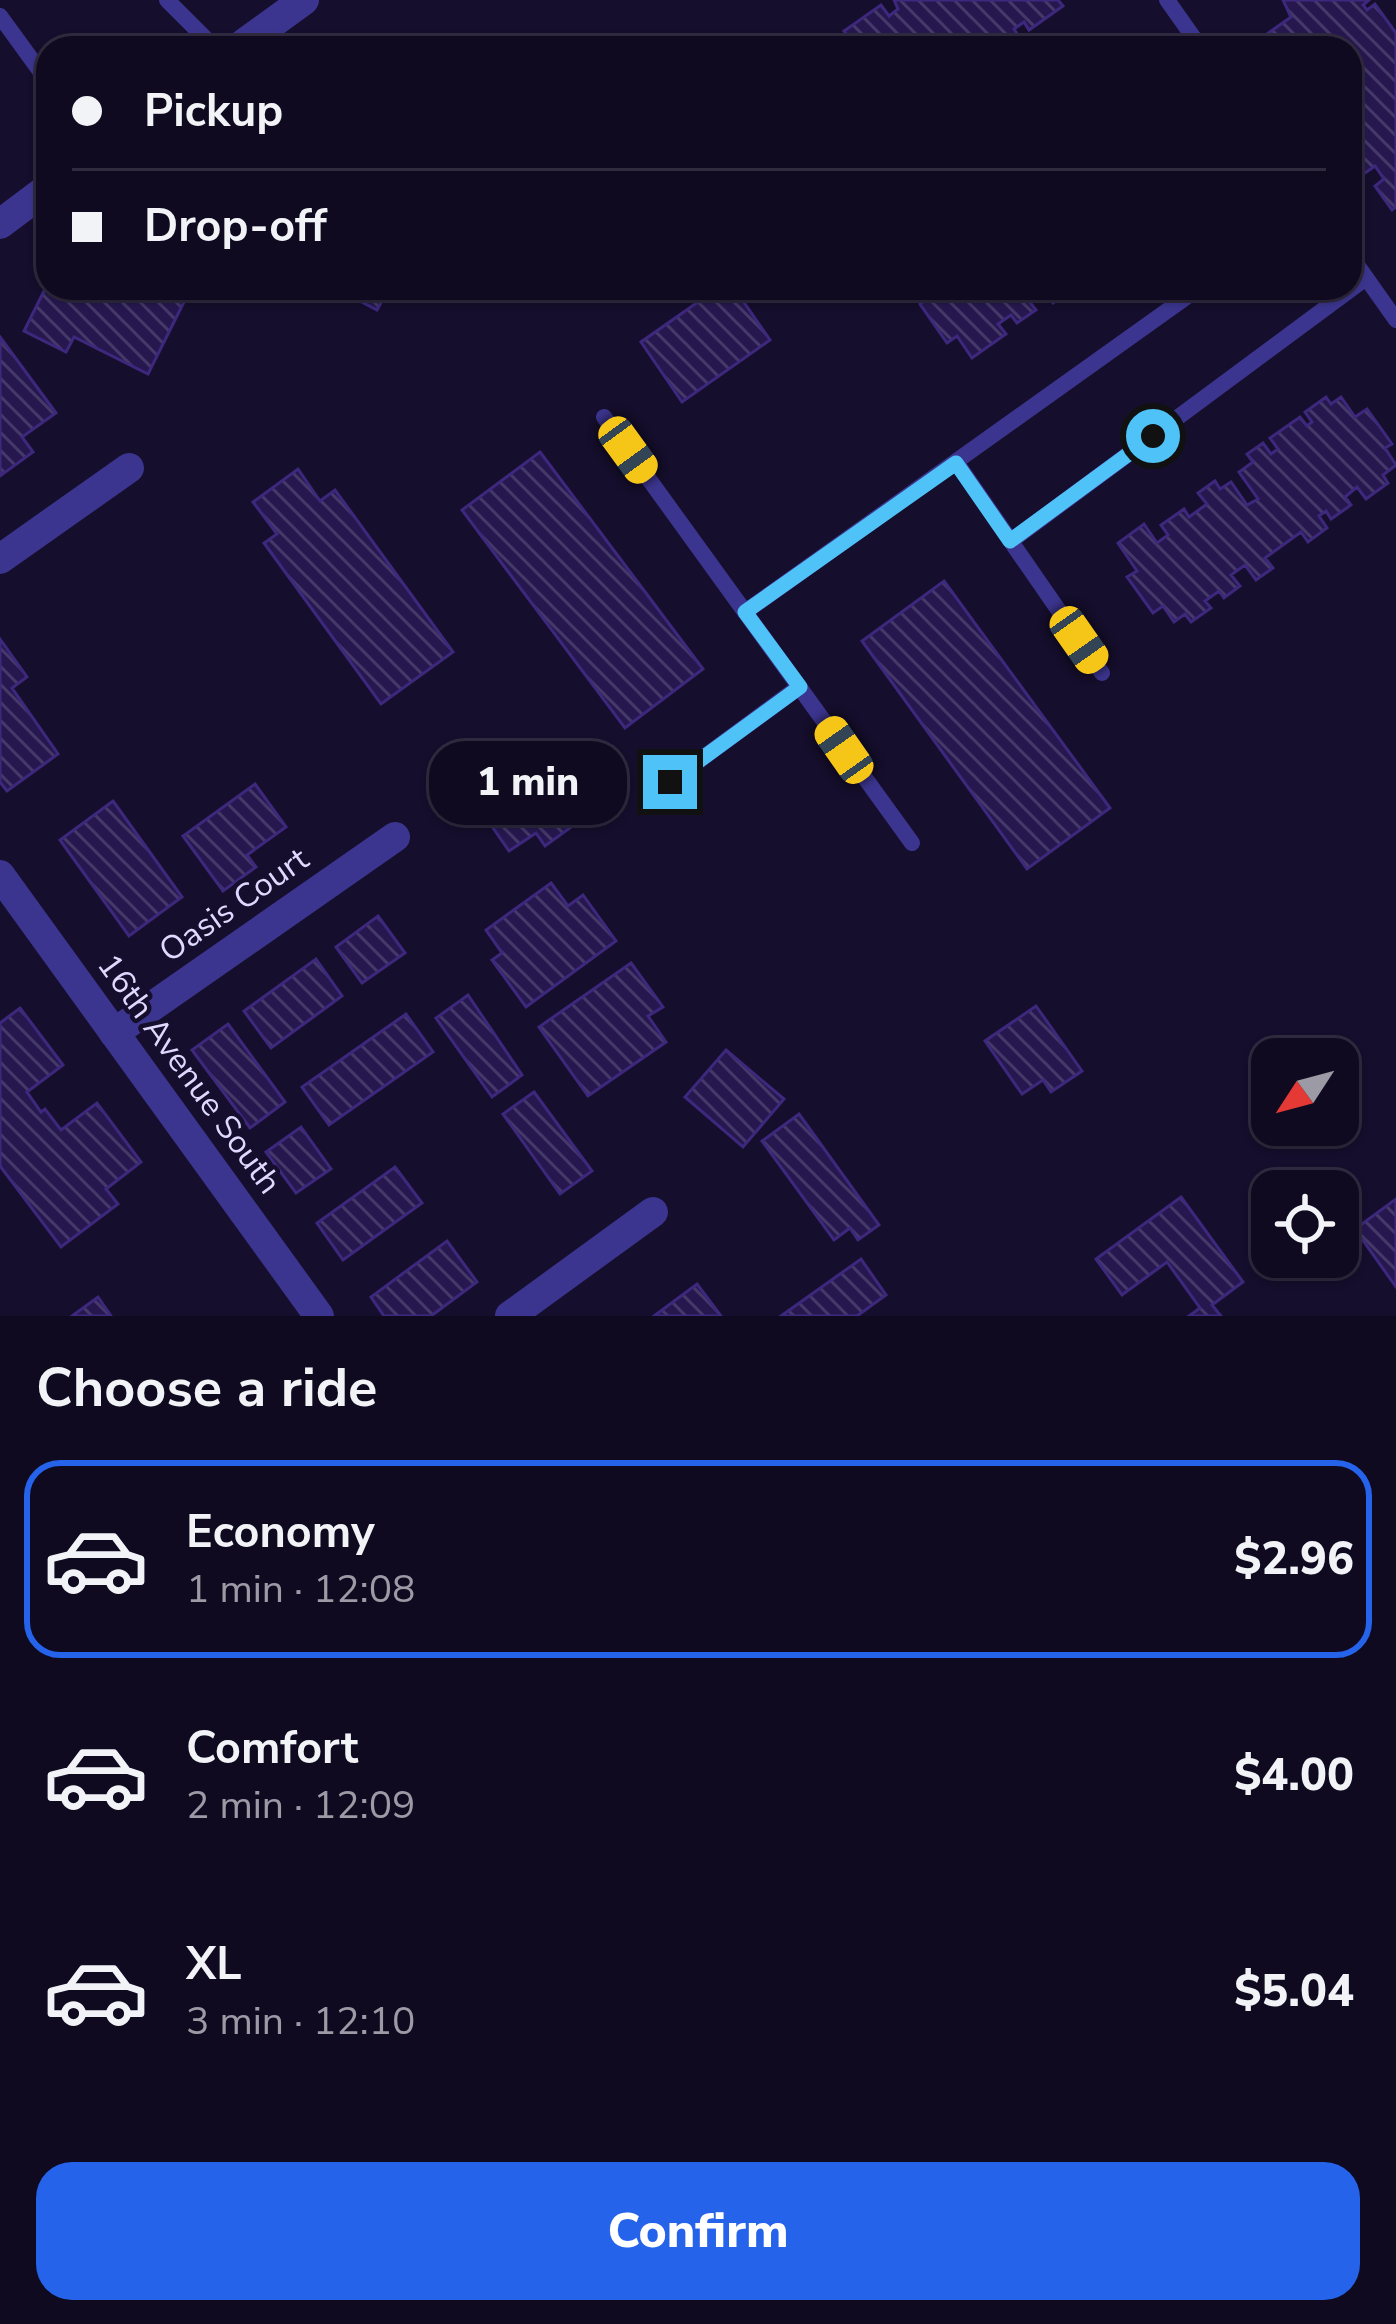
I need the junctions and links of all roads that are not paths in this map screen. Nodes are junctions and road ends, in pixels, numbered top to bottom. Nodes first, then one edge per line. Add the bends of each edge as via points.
1 (167, 0) edge
2 (304, 0) edge
3 (1167, 0) edge
4 (0, 16) edge
5 (203, 36) edge
6 (254, 36) edge
7 (1192, 36) edge
8 (36, 66) edge
9 (36, 197) edge
10 (0, 224) edge
11 (1362, 272) edge
12 (1366, 278) junction
13 (1362, 281) edge
14 (1182, 300) edge
15 (1336, 300) edge
16 (1396, 320) edge
17 (604, 417) dead end
18 (956, 463) junction
19 (129, 468) dead end
20 (1010, 541) junction
21 (0, 559) edge
22 (745, 612) junction
23 (1102, 674) dead end
24 (800, 687) junction
25 (670, 782) dead end
26 (395, 837) dead end
27 (912, 844) dead end
28 (0, 875) edge
29 (114, 1033) junction
30 (653, 1212) dead end
31 (319, 1316) edge
32 (510, 1316) edge

1 - 5 lane
2 - 6 street
3 - 7 lane
4 - 8 lane
9 - 10 street
11 - 12 lane
12 - 13 lane
12 - 16 lane
14 - 18 lane
15 - 20 lane
17 - 22 lane
18 - 20 lane
18 - 22 lane
19 - 21 street
20 - 23 lane
22 - 24 lane
24 - 25 lane
24 - 27 lane
26 - 29 street, Oasis Court
28 - 29 street, 16th Avenue South
29 - 31 street, 16th Avenue South
30 - 32 street

